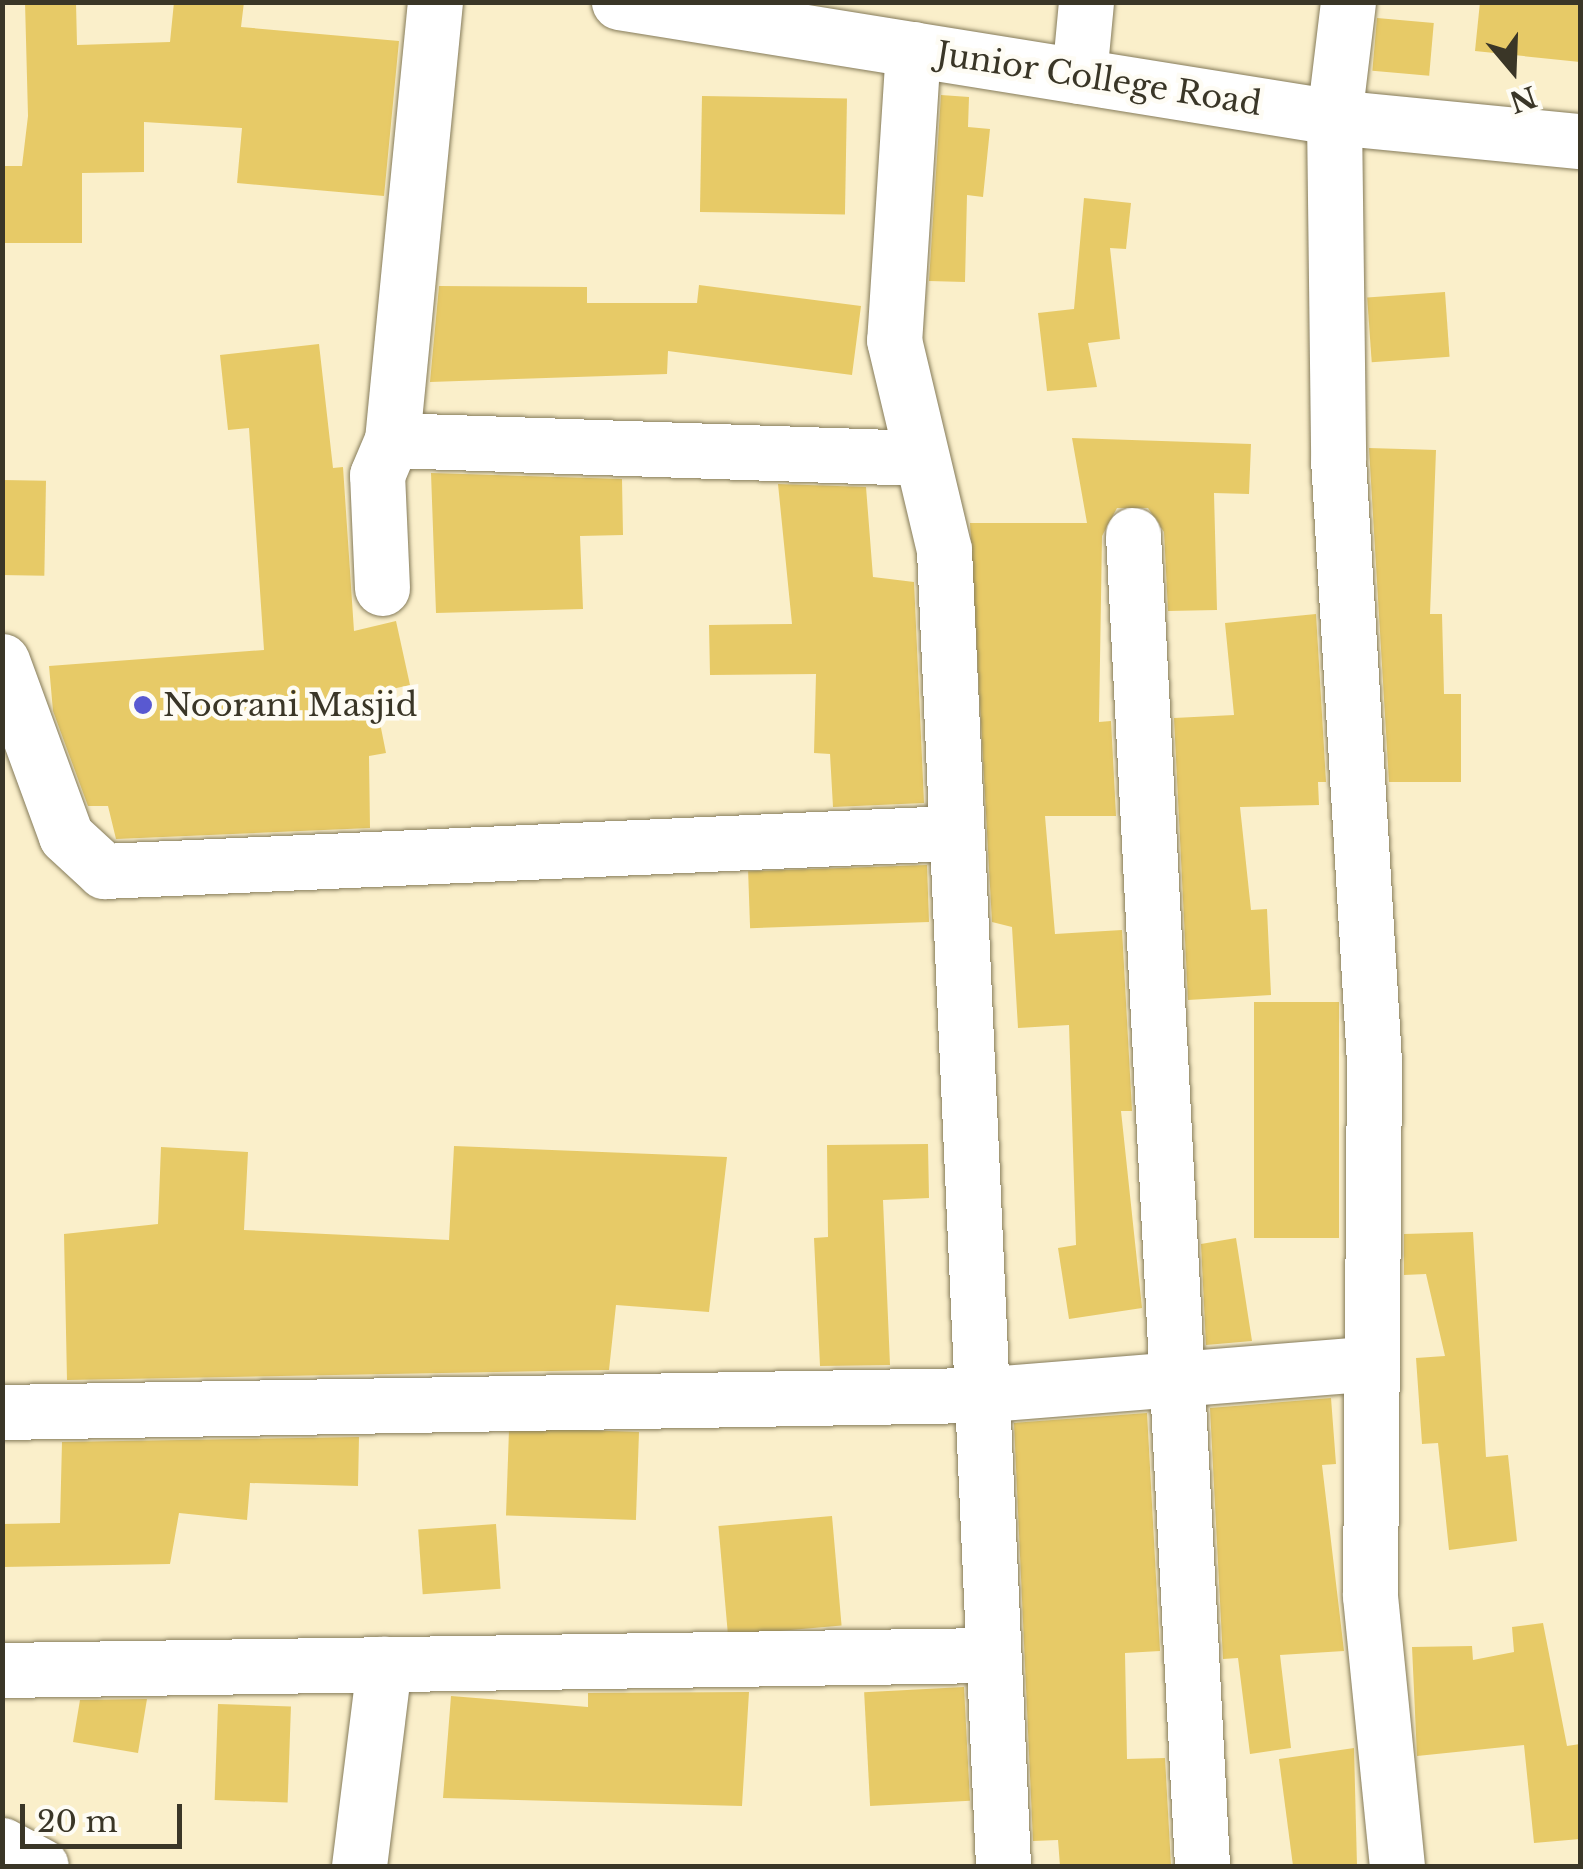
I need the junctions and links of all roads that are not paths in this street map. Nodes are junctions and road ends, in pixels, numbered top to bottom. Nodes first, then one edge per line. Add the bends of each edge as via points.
1 (435, 2) edge
2 (619, 2) edge
3 (1086, 2) edge
4 (1348, 2) edge
5 (913, 50) junction
6 (1079, 76) junction
7 (1334, 117) junction
8 (1580, 140) edge
9 (392, 440) junction
10 (921, 458) junction
11 (1132, 536) dead end
12 (382, 588) dead end
13 (2, 661) edge
14 (952, 834) junction
15 (1372, 1363) junction
16 (1176, 1378) junction
17 (978, 1394) junction
18 (2, 1412) edge
19 (992, 1655) junction
20 (384, 1664) junction
21 (2, 1670) edge
22 (2, 1845) edge
23 (41, 1866) edge
24 (360, 1866) edge
25 (1003, 1866) edge
26 (1202, 1866) edge
27 (1396, 1866) edge

1 - 9 street
2 - 5 street, Junior College Road
3 - 6 street
4 - 7 street
5 - 6 street, Junior College Road
5 - 10 street via 894,340
6 - 7 street, Junior College Road
7 - 8 street, Junior College Road
7 - 15 street via 1338,459 1374,1061
9 - 10 street
9 - 12 street via 377,474
10 - 14 street via 944,550
11 - 16 street
13 - 14 street via 66,836 104,871
14 - 17 street
15 - 16 street
15 - 27 street via 1370,1596
16 - 17 street
16 - 26 street
17 - 18 street
17 - 19 street
19 - 20 street
19 - 25 street
20 - 21 street
20 - 24 street
22 - 23 street

